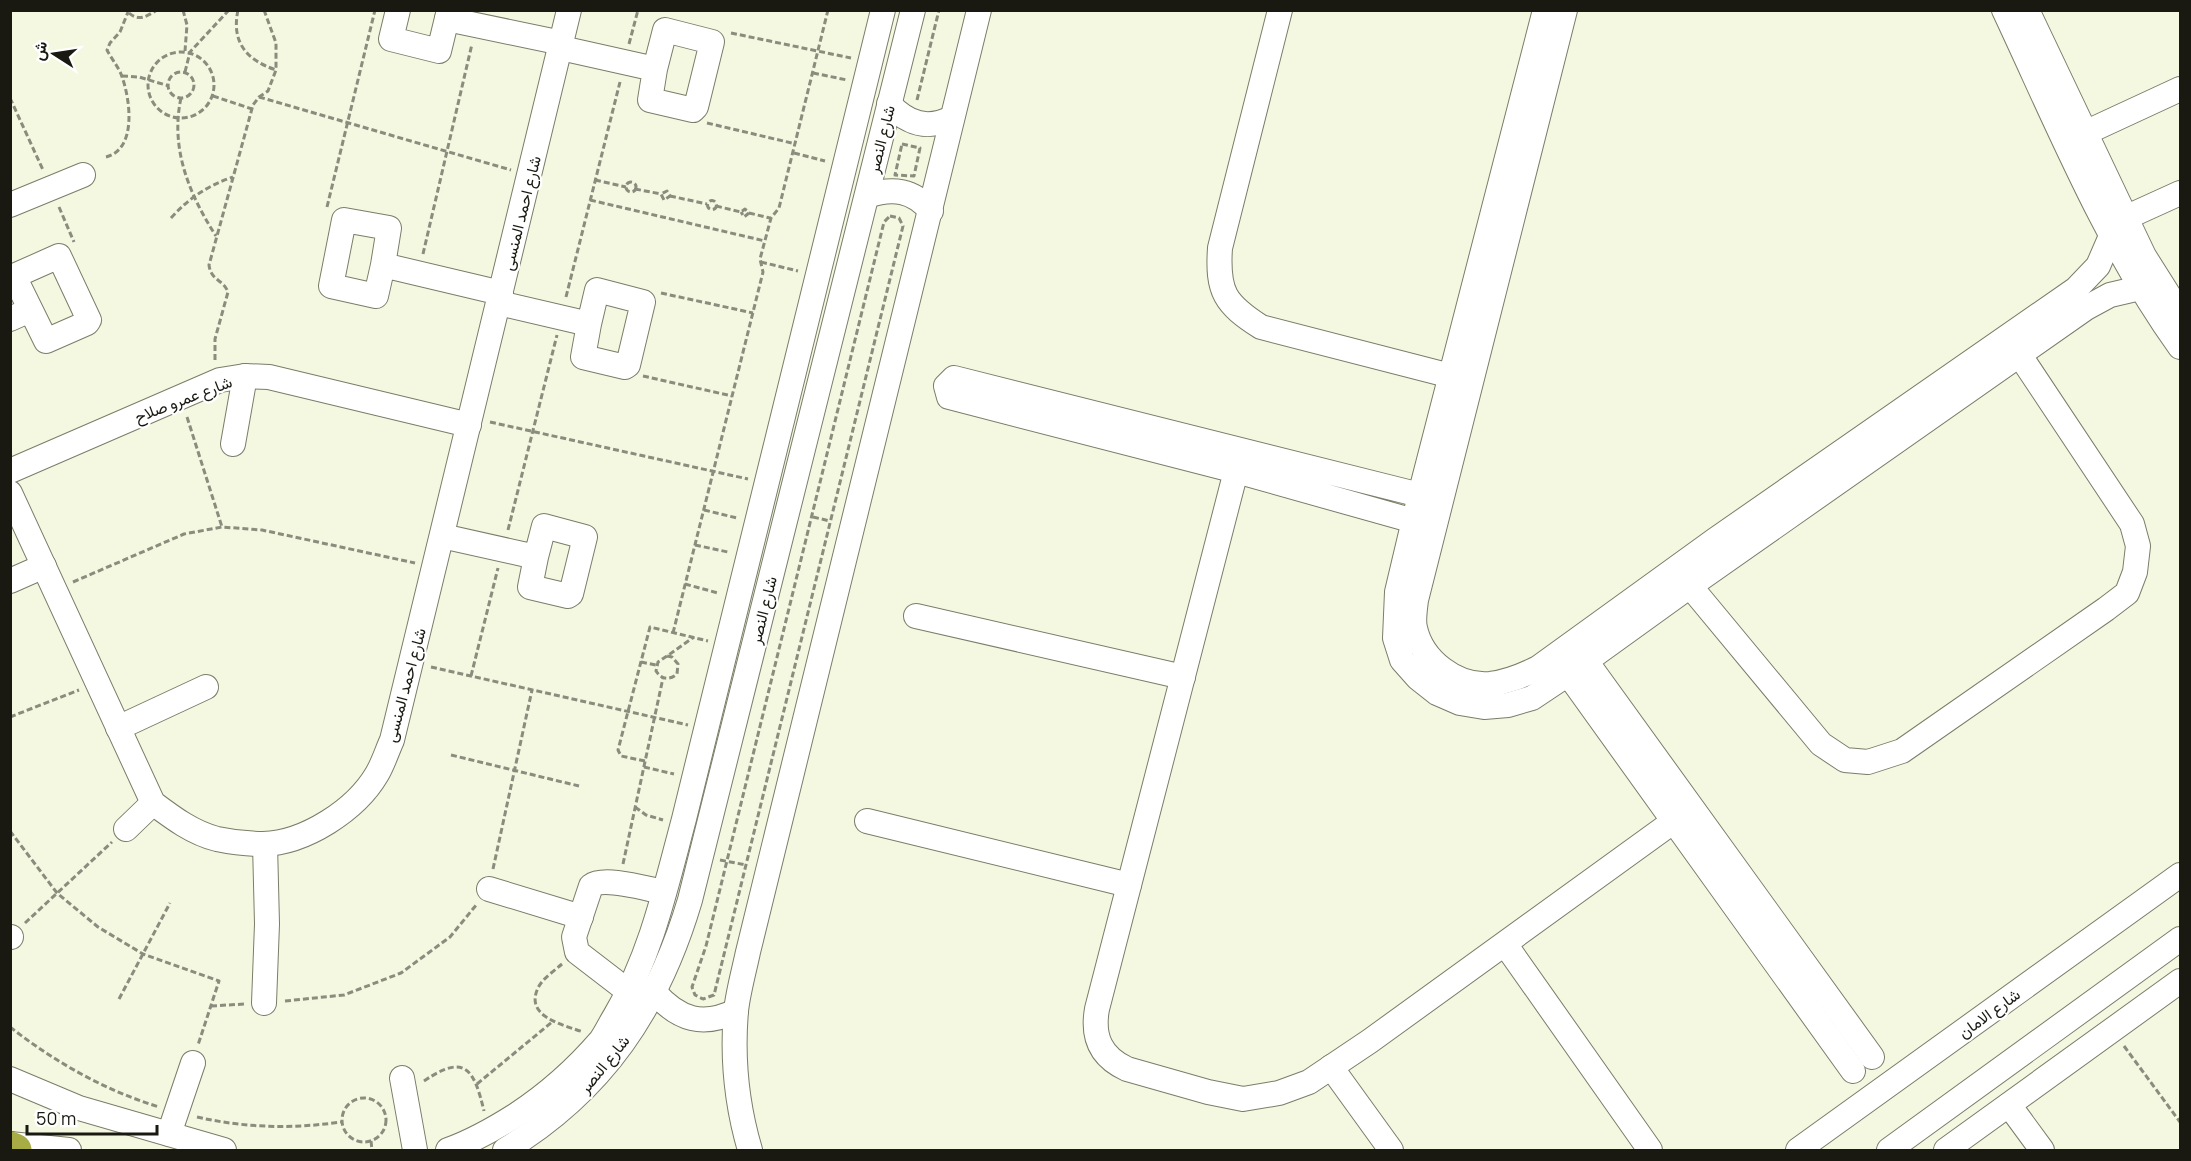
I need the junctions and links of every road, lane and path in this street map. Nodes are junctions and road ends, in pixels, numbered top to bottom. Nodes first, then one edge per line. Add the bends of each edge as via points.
1 (157, 10) edge
2 (183, 10) edge
3 (229, 10) edge
4 (238, 10) edge
5 (264, 10) edge
6 (375, 10) edge
7 (398, 10) edge
8 (569, 10) edge
9 (638, 10) edge
10 (828, 10) edge
11 (883, 10) edge
12 (913, 10) edge
13 (939, 10) edge
14 (979, 10) edge
15 (1280, 10) edge
16 (1545, 10) edge
17 (1565, 10) edge
18 (2004, 10) edge
19 (2027, 10) edge
20 (128, 11) edge
21 (448, 15) edge
22 (477, 24) junction
23 (711, 40) junction
24 (562, 45) junction
25 (819, 51) junction
26 (188, 52) junction
27 (625, 62) junction
28 (655, 69) junction
29 (276, 70) junction
30 (185, 72) junction
31 (813, 73) junction
32 (867, 73) junction
33 (122, 76) junction
34 (148, 81) junction
35 (168, 86) junction
36 (2181, 89) edge
37 (213, 96) junction
38 (259, 97) junction
39 (181, 98) junction
40 (889, 104) junction
41 (919, 104) dead end
42 (252, 109) junction
43 (694, 110) junction
44 (177, 118) junction
45 (952, 118) junction
46 (347, 122) junction
47 (2085, 133) junction
48 (796, 144) junction
49 (902, 144) joint
50 (447, 151) junction
51 (793, 153) junction
52 (106, 157) dead end
53 (844, 166) junction
54 (82, 175) dead end
55 (530, 176) junction
56 (233, 177) junction
57 (595, 180) junction
58 (626, 187) junction
59 (635, 189) junction
60 (2181, 193) edge
61 (661, 194) junction
62 (193, 196) junction
63 (670, 196) junction
64 (867, 196) junction
65 (590, 200) junction
66 (10, 205) edge
67 (931, 211) junction
68 (171, 218) dead end
69 (771, 218) junction
70 (343, 222) junction
71 (1500, 226) junction
72 (2118, 227) junction
73 (216, 236) junction
74 (765, 241) junction
75 (761, 262) junction
76 (383, 265) junction
77 (418, 273) junction
78 (817, 275) junction
79 (2140, 288) junction
80 (500, 298) junction
81 (642, 301) junction
82 (753, 313) junction
83 (2181, 313) edge
84 (561, 317) junction
85 (590, 324) junction
86 (2181, 347) edge
87 (2019, 354) junction
88 (628, 365) junction
89 (245, 376) junction
90 (1451, 376) junction
91 (220, 380) junction
92 (732, 396) junction
93 (181, 397) junction
94 (470, 421) junction
95 (532, 431) junction
96 (233, 444) dead end
97 (775, 448) junction
98 (802, 453) junction
99 (1847, 462) junction
100 (10, 471) edge
101 (713, 471) junction
102 (1236, 471) junction
103 (1329, 472) junction
104 (767, 483) junction
105 (10, 493) edge
106 (1420, 495) junction
107 (1324, 496) junction
108 (704, 510) junction
109 (788, 511) junction
110 (813, 517) junction
111 (829, 520) junction
112 (1414, 521) junction
113 (757, 522) junction
114 (853, 525) junction
115 (222, 527) junction
116 (442, 536) junction
117 (695, 545) junction
118 (503, 549) junction
119 (536, 557) dead end
120 (748, 557) junction
121 (44, 566) junction
122 (435, 567) junction
123 (10, 581) edge
124 (685, 584) junction
125 (1690, 586) junction
126 (55, 590) junction
127 (738, 598) junction
128 (916, 616) dead end
129 (673, 633) junction
130 (694, 637) junction
131 (726, 645) junction
132 (667, 656) junction
133 (412, 662) junction
134 (641, 662) junction
135 (656, 665) junction
136 (1577, 668) junction
137 (471, 676) junction
138 (1183, 677) junction
139 (663, 678) junction
140 (98, 682) junction
141 (206, 687) dead end
142 (532, 690) junction
143 (628, 712) junction
144 (10, 717) edge
145 (655, 718) junction
146 (118, 728) junction
147 (705, 729) junction
148 (1621, 729) junction
149 (450, 755) dead end
150 (645, 761) junction
151 (644, 767) junction
152 (514, 770) junction
153 (693, 778) junction
154 (579, 786) dead end
155 (153, 803) junction
156 (635, 807) junction
157 (684, 819) junction
158 (867, 821) dead end
159 (1674, 821) junction
160 (126, 829) joint
161 (10, 831) edge
162 (265, 844) junction
163 (701, 856) junction
164 (727, 861) junction
165 (745, 865) junction
166 (768, 870) junction
167 (2181, 876) edge
168 (619, 884) junction
169 (1129, 885) junction
170 (489, 889) junction
171 (664, 892) junction
172 (57, 893) junction
173 (170, 903) dead end
174 (581, 917) junction
175 (11, 937) edge
176 (2181, 939) edge
177 (1505, 944) junction
178 (577, 952) junction
179 (143, 954) junction
180 (2181, 981) edge
181 (629, 992) junction
182 (655, 993) junction
183 (119, 999) dead end
184 (272, 1002) joint
185 (736, 1011) junction
186 (552, 1021) junction
187 (2113, 1031) junction
188 (602, 1038) junction
189 (193, 1063) joint
190 (1332, 1067) junction
191 (10, 1079) edge
192 (477, 1084) junction
193 (403, 1086) joint
194 (2009, 1105) junction
195 (1932, 1120) junction
196 (2181, 1122) edge
197 (489, 1132) junction
198 (170, 1134) junction
199 (371, 1141) junction
200 (10, 1146) edge
201 (1949, 1148) edge
202 (15, 1150) edge
203 (69, 1150) edge
204 (224, 1150) edge
205 (372, 1150) edge
206 (415, 1150) edge
207 (448, 1150) edge
208 (505, 1150) edge
209 (750, 1150) edge
210 (1391, 1150) edge
211 (1650, 1150) edge
212 (1798, 1150) edge
213 (1889, 1150) edge
214 (2042, 1150) edge

1 - 20 path via 142,18
2 - 26 path via 188,25
3 - 26 path
4 - 29 path via 236,28 240,43 255,60
5 - 29 path via 276,43
6 - 46 path
7 - 21 street via 391,39 439,51
8 - 24 street, شارع احمد المنسى
9 - 27 path
10 - 25 path
11 - 32 street
12 - 40 street, شارع النصر
13 - 41 path via 916,101
14 - 45 street
15 - 90 street via 1220,249 1218,272 1224,294 1239,313 1262,327
16 - 71 street
17 - 71 street
18 - 72 street
19 - 47 street
20 - 33 path via 120,32 107,48
21 - 22 street
22 - 24 street
22 - 50 path
23 - 25 path via 718,33 728,32
23 - 28 street via 665,30
23 - 43 street
24 - 27 street
24 - 55 street, شارع احمد المنسى
25 - 31 path
25 - 32 path
26 - 30 path
26 - 34 path via 172,52 160,58
26 - 37 path via 211,69
27 - 28 street
27 - 57 path
28 - 43 street via 650,100
29 - 38 path via 268,91
30 - 35 path via 173,75
30 - 39 path via 194,87 187,97
31 - 32 path
31 - 48 path
32 - 53 street
33 - 34 path
33 - 52 path via 129,104 125,142 118,152
34 - 35 path
34 - 44 path via 150,98 161,112
35 - 39 path
36 - 47 street
37 - 42 path
37 - 44 path via 192,117
38 - 42 path
38 - 46 path
39 - 44 path
40 - 45 street via 919,124
40 - 64 street, شارع النصر
42 - 56 path
43 - 48 path via 706,123
44 - 62 path via 181,158
45 - 67 street
46 - 50 path
46 - 70 path via 327,201 333,217
47 - 72 street
48 - 51 path
49 - 49 path via 920,148 914,176 895,175
50 - 55 path
50 - 77 path
51 - 53 path
51 - 69 path via 778,208
53 - 78 street
54 - 66 street
55 - 80 street, شارع احمد المنسى
56 - 62 path
56 - 73 path
57 - 58 path
57 - 65 path
58 - 59 path via 630,192
58 - 59 path via 632,182
59 - 61 path
60 - 72 street
61 - 63 path via 667,191
61 - 63 path via 664,200
62 - 68 path
62 - 73 path
63 - 69 path via 708,204 711,210 716,206 741,212 745,209
64 - 67 street via 891,190 903,192
64 - 98 street, شارع النصر
65 - 74 path
65 - 84 path
67 - 114 street
69 - 74 path
70 - 76 street via 347,219 389,228
70 - 76 street via 331,286 376,296
71 - 90 street
71 - 99 street via 1416,600 1414,626 1422,649 1437,666 1461,679 1488,684 1515,679 1538,668 1716,540
72 - 79 street
72 - 83 street via 2144,256
72 - 99 street via 2098,266 2076,289
73 - 91 path via 210,271 228,292 214,339 214,360
74 - 75 path
75 - 78 path
75 - 82 path via 763,272
76 - 77 street
77 - 80 street
78 - 97 street
79 - 86 street
79 - 87 street via 2095,302
80 - 84 street
80 - 94 street, شارع احمد المنسى
81 - 82 path via 655,293
81 - 85 street via 597,290
81 - 88 street
82 - 92 path
84 - 85 street
84 - 95 path
85 - 88 street via 583,357
87 - 99 street
87 - 125 street via 2132,524 2138,546 2135,572 2127,592 2106,609 1902,751 1868,762 1845,760 1821,744
88 - 92 path via 637,375
89 - 91 street, شارع عمرو صلاح
89 - 94 street, شارع عمرو صلاح via 269,377
89 - 96 street
90 - 106 street
91 - 93 street, شارع عمرو صلاح
92 - 101 path
93 - 100 street, شارع عمرو صلاح
93 - 115 path
94 - 95 path
94 - 116 street, شارع احمد المنسى
95 - 101 path
95 - 118 path
97 - 98 street
97 - 104 street
98 - 109 street, شارع النصر
99 - 125 street
101 - 104 path
101 - 108 path
102 - 103 street via 1040,410
102 - 107 street
102 - 138 street
103 - 106 street
103 - 107 street
104 - 113 street
105 - 121 street, شارع احمد المنسى
106 - 112 street
107 - 112 street
108 - 113 path
108 - 117 path
109 - 110 path
109 - 163 street, شارع النصر
110 - 111 path
110 - 111 path via 884,222 895,216 903,226
110 - 164 path
111 - 114 path
111 - 165 path
112 - 136 street via 1397,592 1395,638 1402,660 1418,678 1460,703 1484,707 1532,698
113 - 120 street
114 - 166 street
115 - 122 path via 262,530
115 - 126 path via 184,534
116 - 118 street
116 - 122 street, شارع احمد المنسى
117 - 120 path
117 - 124 path
118 - 119 street
118 - 137 path
120 - 127 street
121 - 123 street
121 - 126 street, شارع احمد المنسى
122 - 133 street, شارع احمد المنسى
124 - 127 path
124 - 129 path
125 - 136 street
126 - 140 street, شارع احمد المنسى
127 - 131 street
128 - 138 street
129 - 130 path
129 - 134 path via 650,627
130 - 131 path
130 - 132 path
131 - 147 street
132 - 135 path
132 - 139 path via 676,660 678,670 673,678
133 - 137 path
133 - 162 street, شارع احمد المنسى via 392,740 377,774 353,804 323,826
134 - 135 path
134 - 143 path
135 - 139 path
136 - 148 street
137 - 142 path
138 - 169 street
139 - 145 path
140 - 144 path
140 - 146 street, شارع احمد المنسى
141 - 146 street
142 - 143 path
142 - 152 path
143 - 145 path
143 - 150 path via 619,753
145 - 147 path
145 - 150 path
146 - 155 street, شارع احمد المنسى
147 - 153 street
148 - 159 street
148 - 159 street via 1862,1064
149 - 152 path
150 - 151 path
151 - 153 path
151 - 156 path
152 - 154 path
152 - 170 path
153 - 157 street
155 - 160 street
155 - 162 street, شارع احمد المنسى via 182,825 216,839
156 - 157 path via 659,820
156 - 168 path
157 - 171 street
158 - 169 street
159 - 177 street
160 - 172 path
161 - 172 path
162 - 184 street
163 - 164 path
163 - 182 street, شارع النصر via 678,940
164 - 165 path
164 - 165 path via 692,987 695,995 703,999 714,995
165 - 166 path
166 - 185 street
167 - 212 street, شارع الامان
168 - 171 street
168 - 174 street via 601,882 591,886
169 - 190 street via 1095,1021 1097,1040 1106,1056 1127,1069 1243,1099 1309,1082
170 - 174 street
170 - 184 path via 450,937 401,973 344,995
171 - 181 street
172 - 175 path
172 - 179 path via 98,927
173 - 179 path
174 - 178 street via 574,937
176 - 195 street
177 - 190 street
177 - 211 street
178 - 181 street
178 - 186 path via 538,988 536,1004 545,1018
179 - 183 path
179 - 189 path via 219,981
180 - 187 street
181 - 188 street
182 - 185 street via 675,1012 691,1018 707,1020
182 - 208 street, شارع النصر via 618,1051 575,1098
185 - 209 street via 735,1072
186 - 188 path
186 - 192 path
187 - 194 street
187 - 196 path
188 - 197 street via 564,1080
189 - 198 street
190 - 210 street
191 - 198 street via 79,1108
192 - 193 path via 473,1076 458,1067 440,1070
192 - 197 path
193 - 206 street
194 - 201 street
194 - 214 street
195 - 201 street
195 - 213 street
197 - 207 street
198 - 204 street
199 - 199 path via 380,1136 386,1117 376,1101 357,1098 348,1104 341,1122 352,1139
199 - 205 path
200 - 202 highway
200 - 203 street

